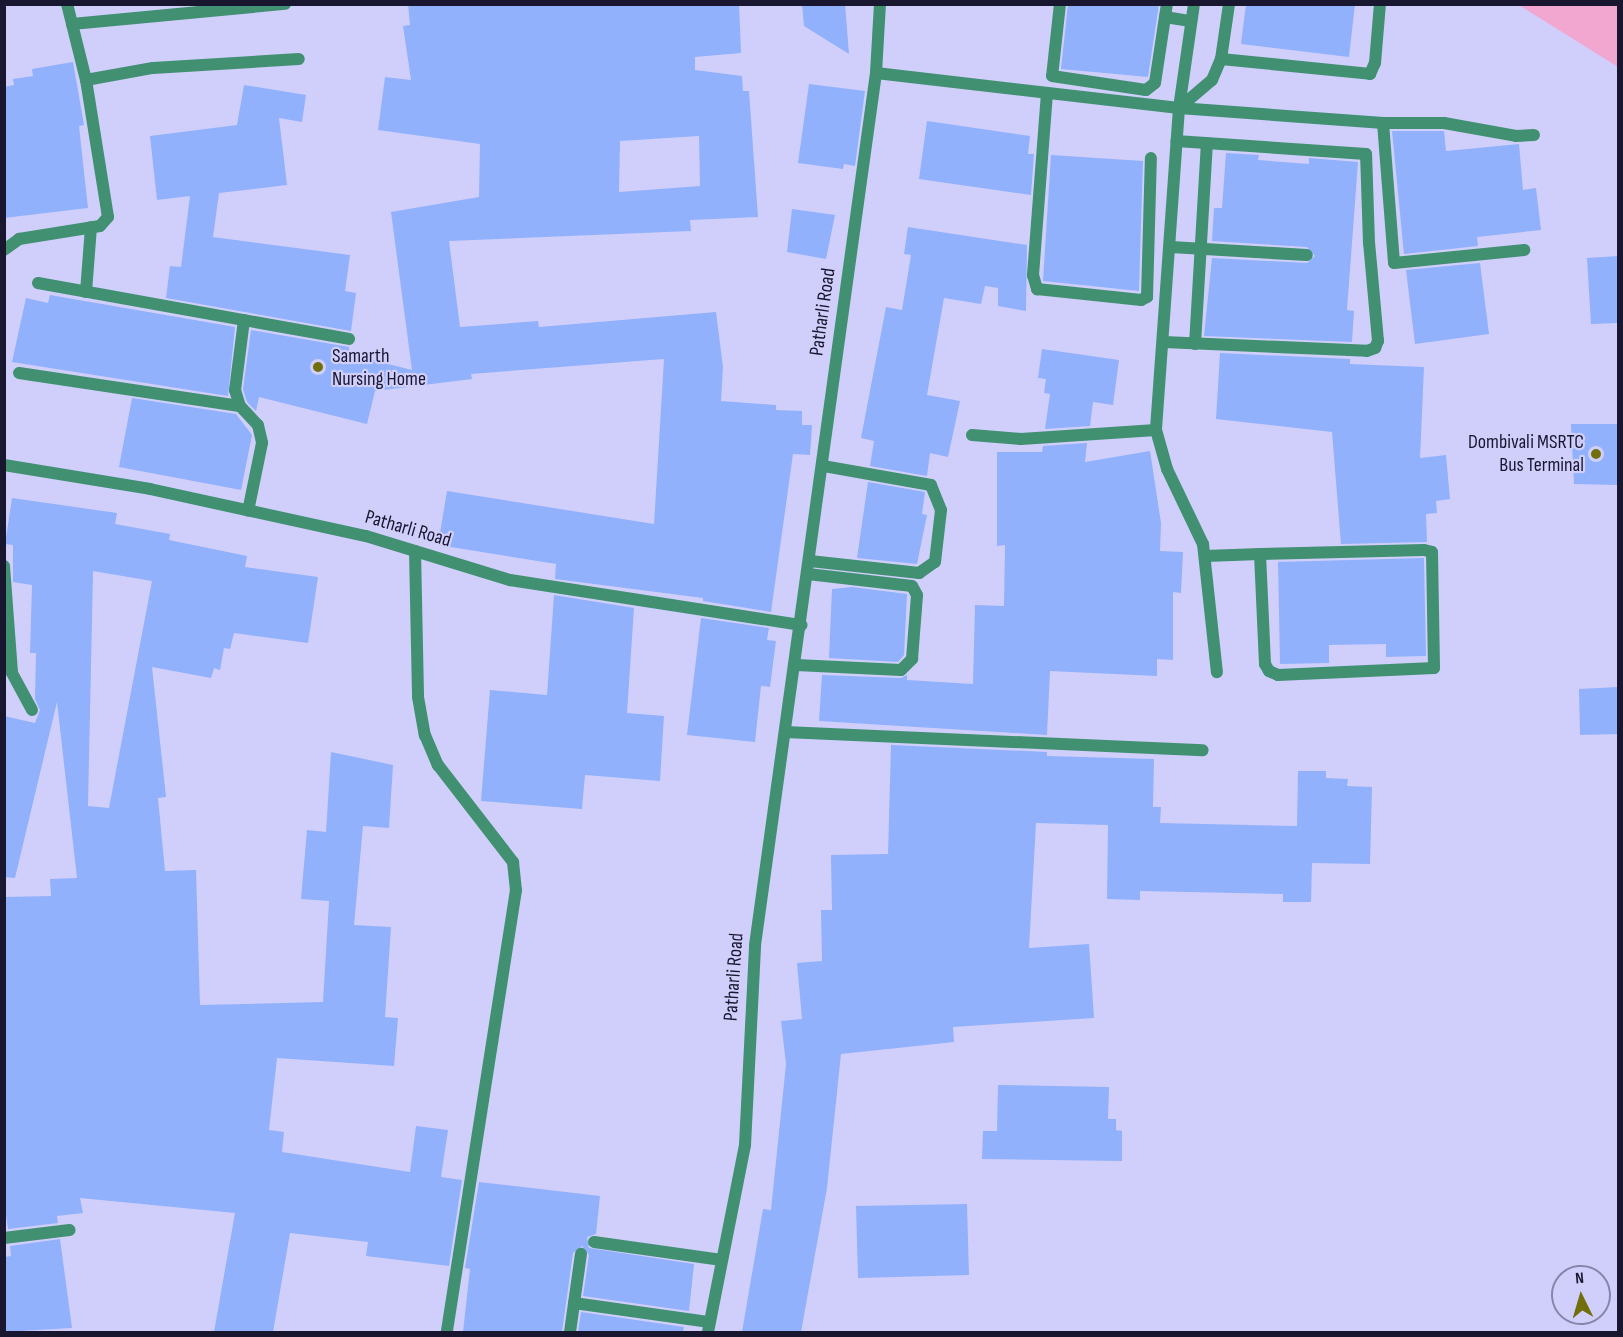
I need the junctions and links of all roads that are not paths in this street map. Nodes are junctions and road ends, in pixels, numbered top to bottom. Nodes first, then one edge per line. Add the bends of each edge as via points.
1 (67, 4) edge
2 (285, 4) edge
3 (880, 4) edge
4 (1060, 4) edge
5 (1194, 4) edge
6 (1229, 4) edge
7 (1380, 4) edge
8 (1166, 11) edge
9 (1191, 21) junction
10 (72, 24) junction
11 (1221, 58) junction
12 (299, 59) dead end
13 (876, 73) junction
14 (86, 80) junction
15 (1047, 93) junction
16 (1179, 108) junction
17 (1383, 123) junction
18 (1534, 135) dead end
19 (1176, 141) junction
20 (1207, 143) junction
21 (1151, 158) dead end
22 (1150, 226) junction
23 (91, 227) junction
24 (1172, 227) junction
25 (1171, 247) junction
26 (1201, 249) junction
27 (4, 250) edge
28 (1524, 250) dead end
29 (1307, 255) dead end
30 (38, 283) dead end
31 (86, 292) junction
32 (244, 320) junction
33 (349, 339) dead end
34 (1164, 342) junction
35 (1196, 344) junction
36 (19, 373) dead end
37 (240, 406) junction
38 (1156, 430) junction
39 (972, 435) dead end
40 (4, 465) edge
41 (823, 466) junction
42 (248, 511) junction
43 (415, 551) junction
44 (1260, 554) junction
45 (1205, 556) junction
46 (4, 566) edge
47 (809, 568) junction
48 (802, 625) junction
49 (796, 665) junction
50 (1217, 672) dead end
51 (32, 710) dead end
52 (785, 732) junction
53 (1203, 750) dead end
54 (70, 1230) dead end
55 (4, 1238) edge
56 (594, 1242) dead end
57 (581, 1254) dead end
58 (722, 1260) junction
59 (574, 1303) junction
60 (709, 1328) edge
61 (447, 1332) edge
62 (570, 1332) edge

1 - 10 street
2 - 10 street
3 - 13 street, Patharli Road
4 - 8 street via 1052,76 1146,90 1155,83
5 - 9 street
6 - 11 street
7 - 11 street via 1375,63 1370,74
8 - 9 street
9 - 16 street
10 - 14 street
11 - 16 street via 1212,80
12 - 14 street via 153,68
13 - 15 street
13 - 41 street, Patharli Road
14 - 23 street via 108,218 100,226
15 - 16 street
15 - 22 street via 1033,275 1037,289 1141,300 1147,297
16 - 17 street
16 - 19 street
17 - 18 street via 1444,123 1516,136
17 - 28 street via 1394,264
19 - 20 street
19 - 24 street
20 - 26 street
20 - 35 street via 1366,154 1378,341 1376,348 1367,351
21 - 22 street
22 - 24 street
23 - 27 street via 18,239
23 - 31 street
24 - 25 street
25 - 26 street
25 - 34 street
26 - 29 street
26 - 35 street
30 - 31 street
31 - 32 street
32 - 33 street
32 - 37 street via 233,380
34 - 35 street
34 - 38 street
36 - 37 street
37 - 42 street via 258,425 262,444
38 - 39 street via 1021,439
38 - 45 street via 1167,469
40 - 42 street, Patharli Road via 150,489
41 - 47 street, Patharli Road
41 - 47 street via 931,485 941,510 935,562 920,573
42 - 43 street, Patharli Road
43 - 48 street, Patharli Road via 510,580
43 - 61 street via 418,697 425,735 438,765 513,862 516,890
44 - 44 street via 1432,552 1434,668 1278,675 1269,671 1265,664
44 - 45 street
45 - 50 street
46 - 51 street via 12,673
47 - 48 street, Patharli Road
47 - 49 street via 912,586 917,595 912,659 901,670
48 - 49 street, Patharli Road
49 - 52 street, Patharli Road
52 - 53 street
52 - 58 street, Patharli Road via 754,945 745,1145
54 - 55 street
56 - 58 street
57 - 59 street
58 - 60 street, Patharli Road
59 - 60 street
59 - 62 street

